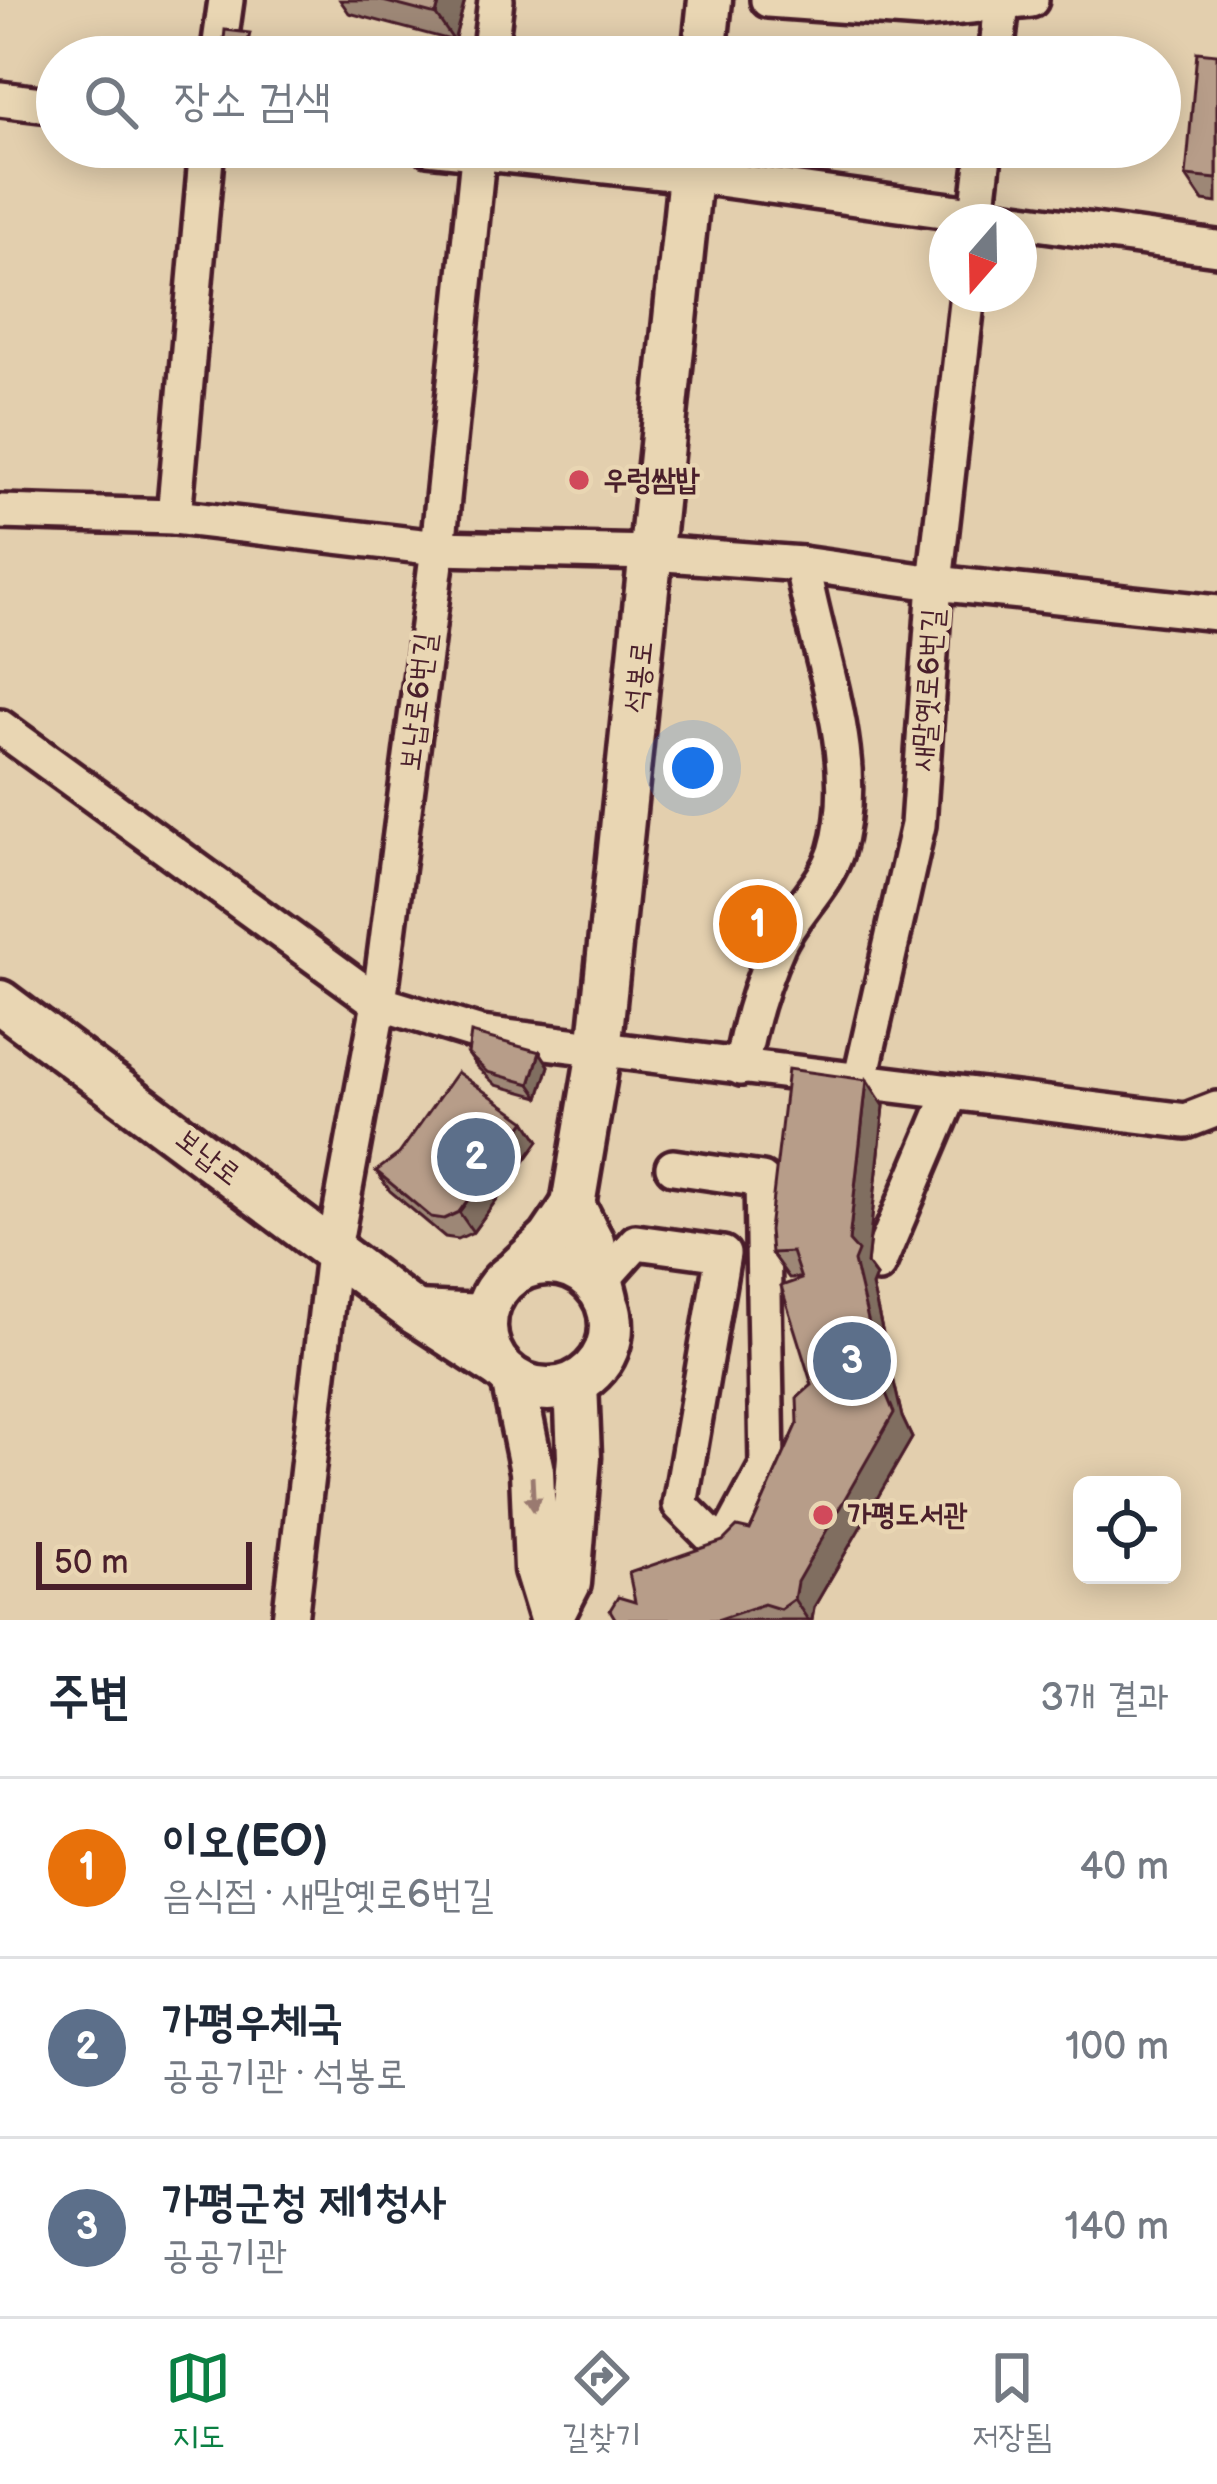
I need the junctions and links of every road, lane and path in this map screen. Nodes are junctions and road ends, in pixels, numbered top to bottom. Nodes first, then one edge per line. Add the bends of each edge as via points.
1 (226, 0) edge
2 (496, 0) edge
3 (710, 0) edge
4 (768, 0) edge
5 (1017, 2) edge
6 (221, 36) edge
7 (492, 36) edge
8 (706, 36) edge
9 (1003, 36) edge
10 (0, 99) edge
11 (36, 103) edge
12 (205, 168) edge
13 (476, 168) edge
14 (691, 168) edge
15 (726, 168) edge
16 (982, 168) edge
17 (978, 204) edge
18 (929, 209) edge
19 (1037, 226) edge
20 (1217, 248) edge
21 (966, 312) edge
22 (0, 512) edge
23 (174, 517) junction
24 (438, 548) junction
25 (652, 554) junction
26 (802, 564) junction
27 (935, 583) junction
28 (1217, 613) edge
29 (0, 727) edge
30 (0, 1002) edge
31 (379, 1003) junction
32 (599, 1051) junction
33 (741, 1068) junction
34 (860, 1082) junction
35 (951, 1093) junction
36 (1217, 1109) edge
37 (673, 1167) dead end
38 (573, 1204) junction
39 (333, 1254) junction
40 (723, 1254) junction
41 (763, 1259) junction
42 (878, 1265) dead end
43 (518, 1269) junction
44 (605, 1292) junction
45 (416, 1313) junction
46 (484, 1316) junction
47 (506, 1373) junction
48 (576, 1383) junction
49 (551, 1619) edge
50 (290, 1620) edge

1 - 6 street
2 - 7 street
3 - 8 main road
4 - 5 street via 901,10
5 - 9 street
10 - 11 street
12 - 23 street
13 - 24 street, 보납로6번길
14 - 25 main road, 석봉로
15 - 18 street
16 - 17 street
19 - 20 street
21 - 27 street, 새말옛로6번길
22 - 23 street
23 - 24 street
24 - 25 street
24 - 31 street, 보납로6번길
25 - 26 street
25 - 32 main road, 석봉로
26 - 27 street
26 - 33 street via 846,788 835,855 779,944
27 - 28 street
27 - 34 street, 새말옛로6번길 via 918,825
29 - 31 street
30 - 39 main road, 보납로
31 - 32 street via 482,1034
31 - 39 street, 보납로6번길
32 - 33 street
32 - 38 main road, 석봉로
33 - 34 street
34 - 35 street
35 - 36 street via 1186,1121
35 - 42 street
37 - 41 street via 762,1180
38 - 43 main road
38 - 44 main road
39 - 45 main road, 보납로
39 - 50 street, 보납로6번길
40 - 41 street
40 - 41 street via 680,1505 724,1548 767,1466
40 - 44 street via 636,1242
43 - 44 main road via 561,1264
43 - 46 main road
44 - 48 main road via 607,1350
45 - 46 main road
45 - 47 main road, 보납로
46 - 47 main road via 484,1335
47 - 48 main road via 544,1389
47 -> 49 main road via 532,1472 536,1569
48 - 49 main road via 569,1583

